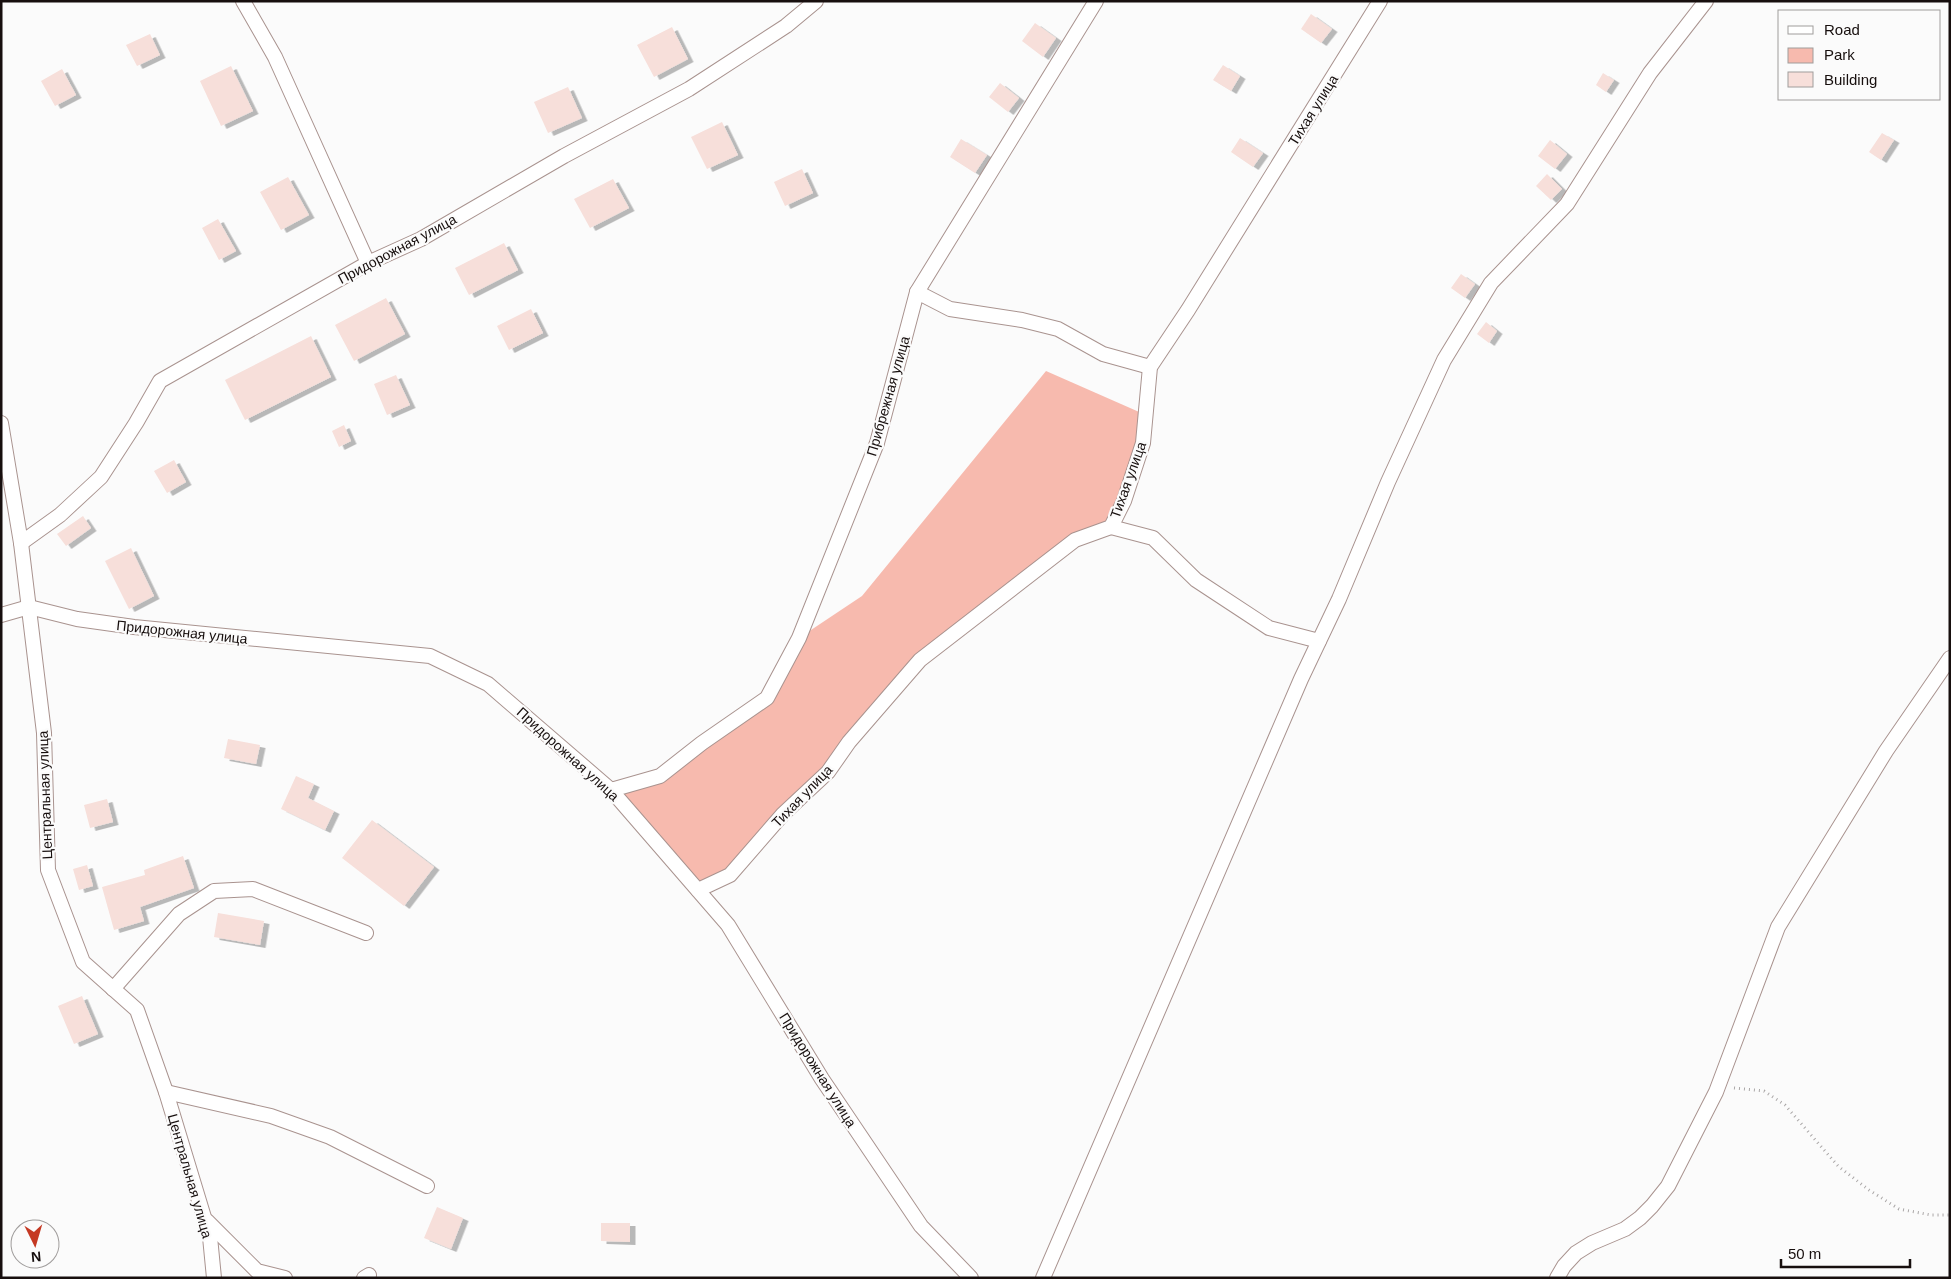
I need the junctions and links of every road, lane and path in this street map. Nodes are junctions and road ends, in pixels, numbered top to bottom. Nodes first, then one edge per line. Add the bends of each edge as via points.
1 (243, 1) edge
2 (816, 1) edge
3 (1096, 1) edge
4 (1380, 1) edge
5 (1706, 1) edge
6 (368, 263) junction
7 (917, 292) junction
8 (1150, 367) junction
9 (1, 423) edge
10 (1111, 527) junction
11 (21, 543) junction
12 (29, 607) junction
13 (1, 615) edge
14 (1319, 641) junction
15 (1950, 658) edge
16 (611, 790) junction
17 (698, 890) junction
18 (366, 933) dead end
19 (113, 988) junction
20 (166, 1092) junction
21 (1716, 1092) junction
22 (427, 1186) dead end
23 (1950, 1214) edge
24 (204, 1219) junction
25 (214, 1278) edge
26 (285, 1278) edge
27 (971, 1278) edge
28 (1043, 1278) edge
29 (1557, 1278) edge

1 - 6 street via 275,57
2 - 6 street, Придорожная улица via 786,26 689,89 564,156 421,239
3 - 7 street, Прибрежная улица
4 - 8 street, Тихая улица
5 - 14 street via 1650,73 1567,204 1491,283 1444,360
6 - 11 street, Придорожная улица via 160,381 101,476 60,515
7 - 8 street via 950,309 1058,329 1103,354
7 - 16 street, Прибрежная улица via 877,442 799,638 767,698 660,776
8 - 10 street, Тихая улица via 1144,443 1124,501
9 - 11 street, Центральная улица
10 - 14 street via 1153,538 1196,580 1269,628
10 - 17 street, Тихая улица via 1075,540 920,660 849,742 828,772 783,814 730,875
11 - 12 street, Центральная улица
12 - 13 street, Придорожная улица
12 - 16 street, Придорожная улица via 77,619 134,627 430,656 488,684
12 - 19 street, Центральная улица via 44,734 48,870 83,962
14 - 28 street
15 - 21 street via 1886,751 1778,927
16 - 17 street, Придорожная улица
17 - 27 street, Придорожная улица via 728,925 822,1079 921,1226
18 - 19 street via 253,889 214,892 179,914
19 - 20 street, Центральная улица via 137,1010
20 - 22 street via 271,1116 330,1137
20 - 24 street, Центральная улица
21 - 23 path via 1734,1088 1764,1091 1785,1105 1838,1166 1869,1190 1899,1209 1931,1215
21 - 29 street via 1672,1179 1652,1206 1625,1228 1592,1242 1576,1253
24 - 25 street, Центральная улица via 210,1237
24 - 26 street via 257,1270

